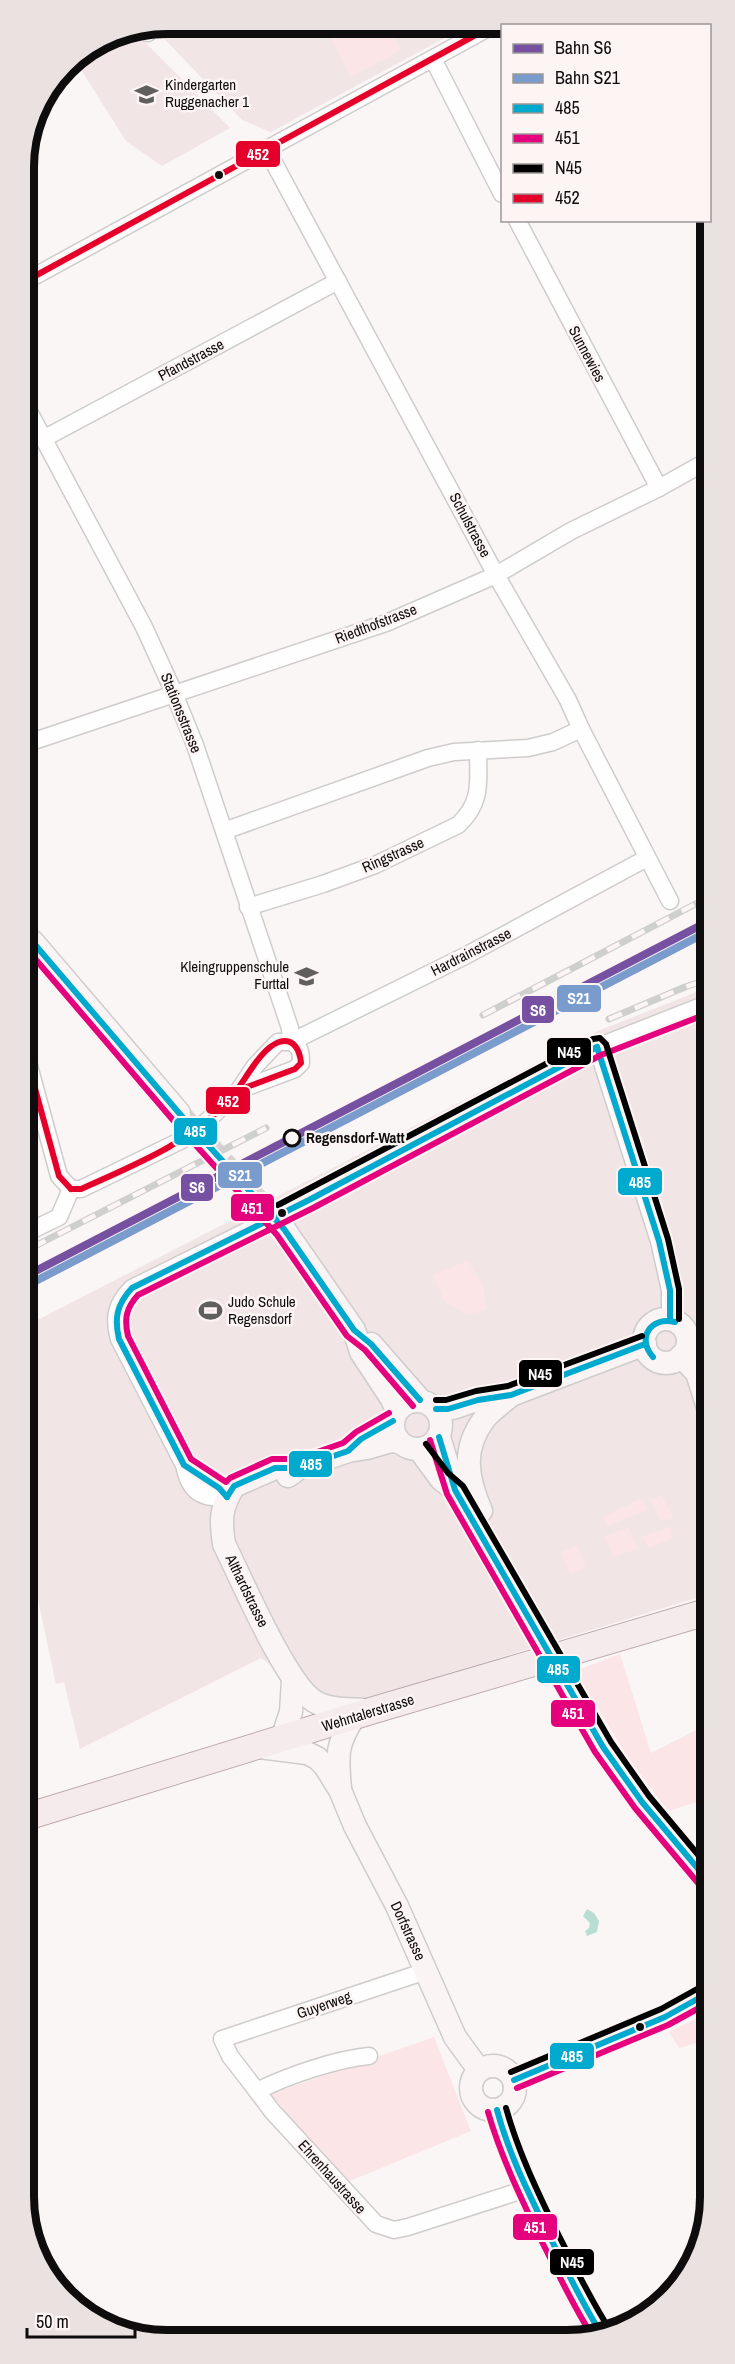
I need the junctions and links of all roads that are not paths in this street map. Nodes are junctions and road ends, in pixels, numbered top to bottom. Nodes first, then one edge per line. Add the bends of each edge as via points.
1 (478, 34) edge
2 (433, 60) junction
3 (267, 150) junction
4 (501, 192) edge
5 (518, 222) edge
6 (35, 276) edge
7 (338, 280) junction
8 (35, 422) edge
9 (44, 439) junction
10 (700, 465) edge
11 (659, 488) junction
12 (496, 575) junction
13 (175, 694) junction
14 (581, 729) junction
15 (35, 741) edge
16 (478, 750) junction
17 (224, 831) junction
18 (647, 858) junction
19 (670, 901) dead end
20 (248, 907) junction
21 (35, 944) edge
22 (700, 1007) edge
23 (291, 1042) junction
24 (597, 1047) junction
25 (35, 1085) edge
26 (239, 1090) junction
27 (179, 1113) tunnel mouth
28 (71, 1189) junction
29 (34, 1229) edge
30 (284, 1229) tunnel mouth
31 (670, 1319) junction
32 (354, 1330) junction
33 (645, 1344) junction
34 (681, 1356) junction
35 (700, 1382) edge
36 (503, 1397) junction
37 (434, 1419) junction
38 (402, 1431) junction
39 (455, 1490) junction
40 (227, 1497) junction
41 (496, 1564) junction
42 (700, 1614) edge
43 (293, 1680) junction
44 (364, 1714) junction
45 (282, 1739) junction
46 (255, 1747) junction
47 (340, 1790) junction
48 (34, 1814) edge
49 (700, 1871) edge
50 (426, 1971) junction
51 (700, 1998) edge
52 (222, 2039) joint
53 (369, 2056) dead end
54 (478, 2070) junction
55 (514, 2080) junction
56 (257, 2091) junction
57 (497, 2110) junction
58 (526, 2189) junction
59 (597, 2326) edge

1 - 2 street
2 - 3 street
2 - 4 street
3 - 6 street
3 - 7 street, Schulstrasse
5 - 11 street, Sunnewies
7 - 9 street, Pfandstrasse
7 - 12 street, Schulstrasse
8 - 9 street, Stationsstrasse
9 - 13 street, Stationsstrasse via 144,627
10 - 11 street, Riedthofstrasse
11 - 12 street, Riedthofstrasse via 571,531
12 - 13 street, Riedthofstrasse via 386,623
12 - 14 street, Schulstrasse
13 - 15 street, Riedthofstrasse
13 - 17 street, Stationsstrasse
14 - 16 street via 528,748
14 - 18 street, Schulstrasse
16 - 17 street via 428,758
16 - 20 street, Ringstrasse via 478,794 468,816 458,825 375,865
17 - 20 street, Stationsstrasse
18 - 19 street, Schulstrasse
18 - 23 street, Hardrainstrasse via 465,956
20 - 23 street, Stationsstrasse via 290,1028
21 - 27 main road
22 - 24 street
23 - 26 street, Hardrainstrasse via 278,1042 268,1049
23 - 26 street, Hardrainstrasse via 301,1052 301,1063 295,1069
24 - 31 street via 659,1241 670,1290
24 - 40 street via 309,1200 132,1288 121,1299 116,1314 119,1339 187,1477 198,1492 211,1499
25 - 28 street via 59,1176
26 - 28 street, Hardrainstrasse via 182,1140 81,1189
28 - 29 street via 59,1217
30 - 32 main road
31 - 33 main road via 651,1325
31 - 34 main road via 682,1326 688,1338
32 - 37 main road via 371,1344
32 - 38 main road via 361,1352 392,1399
33 - 34 main road via 650,1356 662,1362
33 - 36 main road
34 - 35 main road via 697,1373
36 - 37 main road via 480,1411
36 - 41 main road via 485,1418 468,1456 471,1486 493,1539
37 - 38 main road via 427,1447
37 - 38 main road via 407,1402
37 - 39 main road
38 - 39 main road via 441,1479
38 - 40 main road via 361,1439 348,1451 299,1468 275,1468 234,1486
39 - 41 main road
40 - 43 main road, Althardstrasse via 221,1523 224,1544
41 - 49 main road, bridge via 623,1777
42 - 44 main road, Wehntalerstrasse
43 - 44 main road, Althardstrasse via 313,1701
43 - 45 main road via 291,1712
44 - 45 main road, Wehntalerstrasse
44 - 47 main road, Dorfstrasse via 343,1734 338,1750
45 - 46 main road, Wehntalerstrasse
46 - 47 main road, Dorfstrasse via 307,1753 325,1766
46 - 48 main road, Wehntalerstrasse
47 - 50 main road, Dorfstrasse
50 - 52 street, Guyerweg
50 - 54 main road, Dorfstrasse via 455,2037
51 - 55 main road via 664,2018
52 - 56 street, Ehrenhaustrasse
53 - 56 street via 355,2057
54 - 55 main road via 499,2066
54 - 57 main road via 471,2083 472,2097 482,2108
55 - 57 main road via 510,2103
56 - 58 street, Ehrenhaustrasse via 364,2213 384,2228 408,2228
57 - 58 main road
58 - 59 main road

